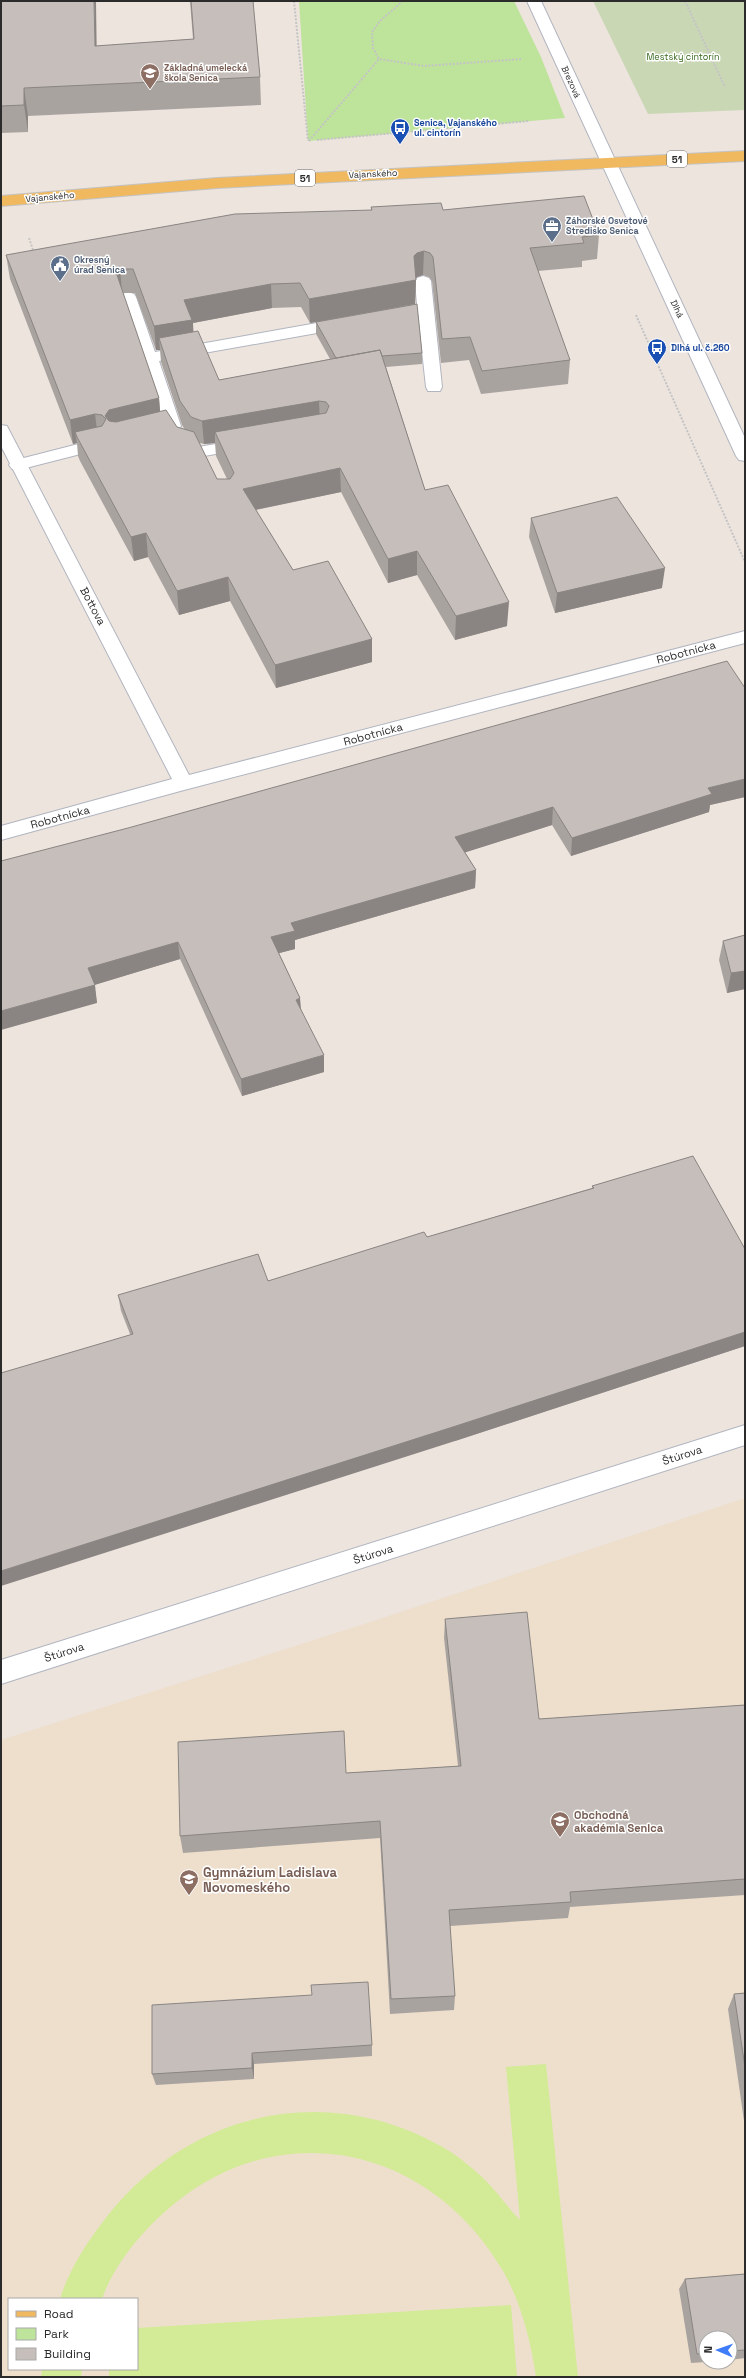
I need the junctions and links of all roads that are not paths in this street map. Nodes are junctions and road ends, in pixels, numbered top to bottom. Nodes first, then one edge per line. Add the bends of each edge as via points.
1 (534, 1) edge
2 (745, 156) edge
3 (609, 163) junction
4 (1, 201) edge
5 (423, 281) dead end
6 (128, 297) dead end
7 (426, 308) junction
8 (149, 358) junction
9 (434, 387) dead end
10 (1, 430) edge
11 (138, 434) edge
12 (180, 437) junction
13 (258, 442) edge
14 (98, 444) edge
15 (745, 456) edge
16 (18, 465) junction
17 (745, 637) edge
18 (184, 783) junction
19 (1, 833) edge
20 (745, 1435) edge
21 (1, 1672) edge

1 - 3 street, Brezová
2 - 3 main road, Vajanského / 51
3 - 4 main road, Vajanského / 51 via 232,182
3 - 15 street, Dlhá
5 - 7 street
6 - 8 street
7 - 8 street
7 - 9 street
8 - 12 street
10 - 16 street, Bottova
11 - 12 street
12 - 13 street via 207,457
14 - 16 street
16 - 18 street, Bottova
17 - 18 street, Robotnícka
18 - 19 street, Robotnícka
20 - 21 street, Štúrova

